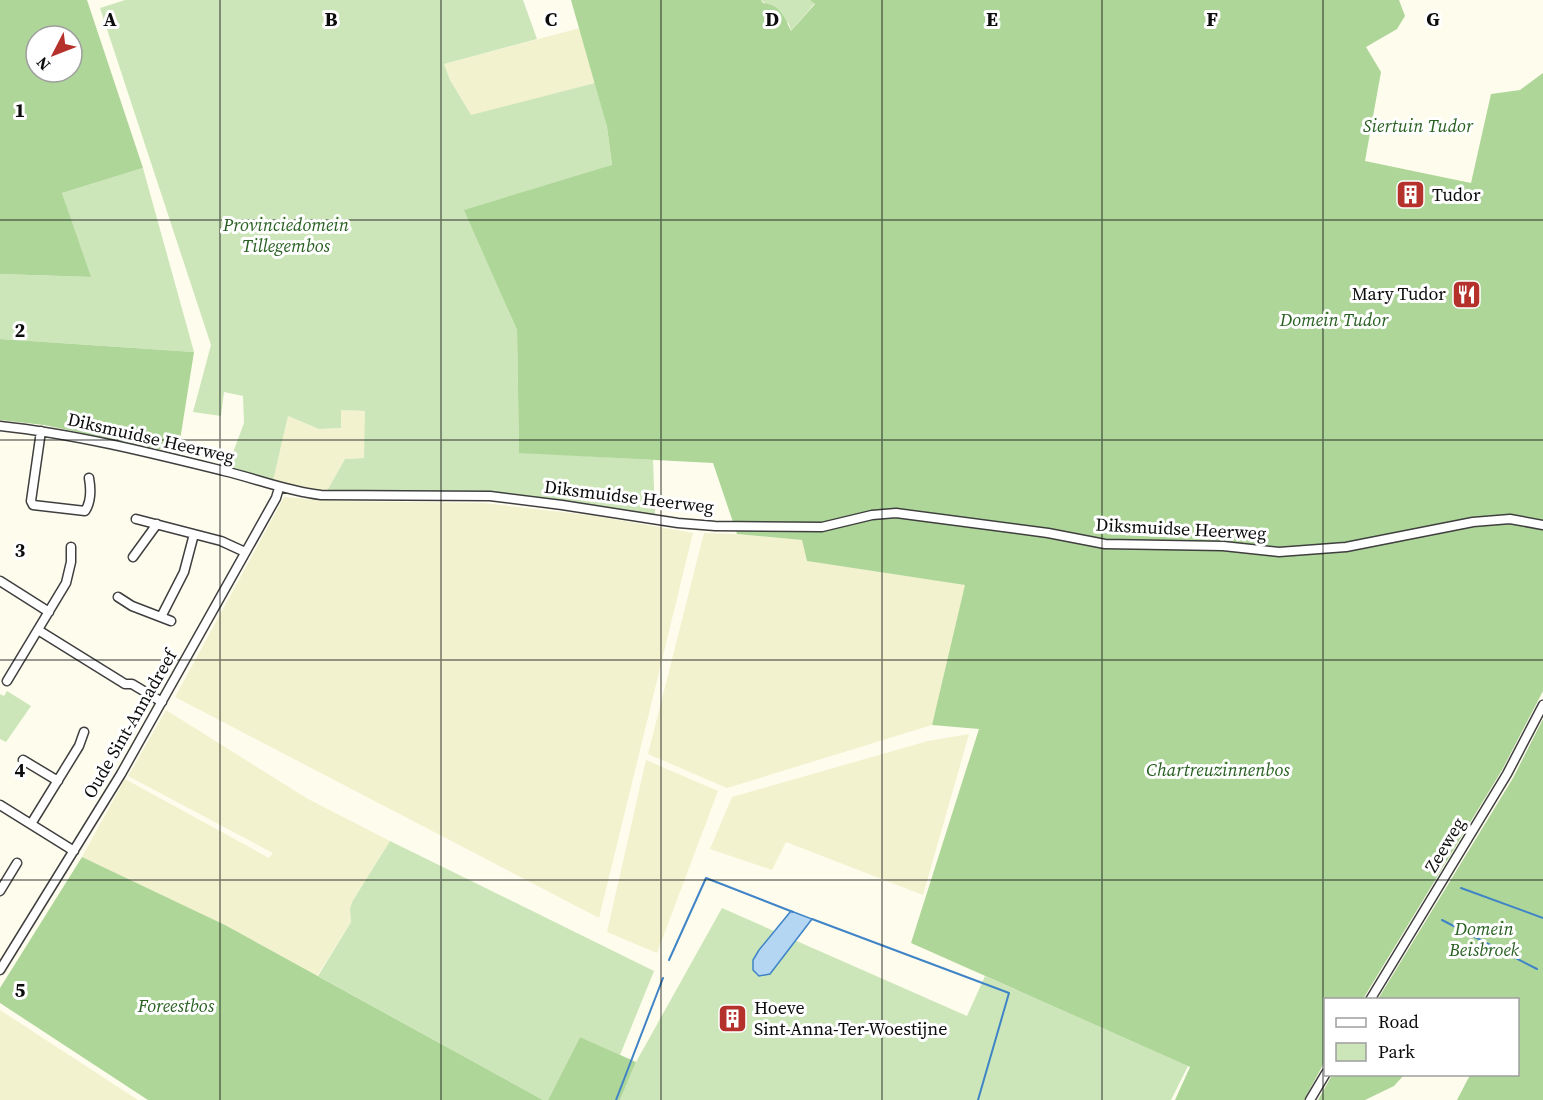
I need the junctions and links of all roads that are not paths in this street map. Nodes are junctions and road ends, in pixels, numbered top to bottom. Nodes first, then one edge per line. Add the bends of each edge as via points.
1 (0, 426) edge
2 (41, 431) junction
3 (89, 478) dead end
4 (279, 488) junction
5 (136, 519) dead end
6 (157, 524) junction
7 (1543, 525) edge
8 (194, 534) junction
9 (70, 547) dead end
10 (245, 552) junction
11 (133, 557) dead end
12 (0, 581) edge
13 (118, 597) dead end
14 (49, 612) junction
15 (161, 617) junction
16 (171, 621) dead end
17 (38, 630) junction
18 (7, 681) dead end
19 (162, 702) junction
20 (1543, 705) edge
21 (84, 732) dead end
22 (23, 759) dead end
23 (58, 781) junction
24 (1, 808) edge
25 (31, 825) junction
26 (74, 851) junction
27 (17, 864) dead end
28 (3, 879) edge
29 (0, 891) edge
30 (0, 970) edge
31 (1371, 998) edge
32 (1324, 1076) edge
33 (1310, 1100) edge

1 - 2 street, Diksmuidse Heerweg
2 - 3 street via 33,505 86,511
2 - 4 street, Diksmuidse Heerweg via 225,471
4 - 7 street, Diksmuidse Heerweg via 321,495 490,496 714,526 822,526 896,513 1106,544 1223,546 1279,552 1346,547 1473,522 1510,519
4 - 10 street, Oude Sint-Annadreef
5 - 6 street
6 - 8 street
6 - 11 street
8 - 10 street
8 - 15 street via 184,572
9 - 14 street via 69,577
10 - 19 street, Oude Sint-Annadreef
12 - 14 street
13 - 15 street
14 - 17 street
15 - 16 street
17 - 18 street
17 - 19 street via 125,684 132,684
19 - 26 street, Oude Sint-Annadreef
20 - 31 street, Zeeweg via 1496,793
21 - 23 street via 80,746
22 - 23 street
23 - 25 street
24 - 25 street
25 - 26 street
26 - 30 street, Oude Sint-Annadreef
27 - 28 street
28 - 29 street
32 - 33 street

